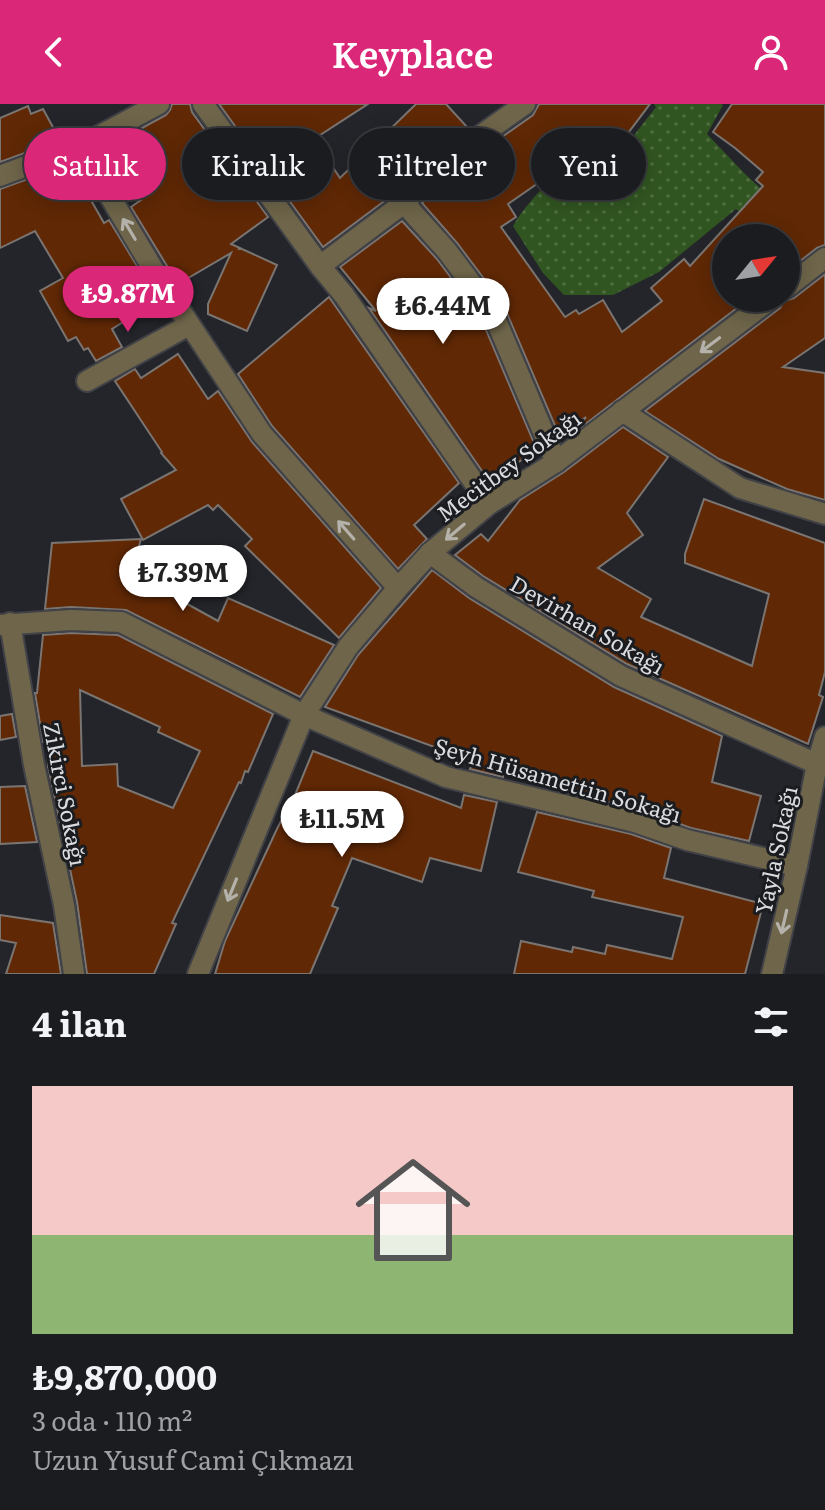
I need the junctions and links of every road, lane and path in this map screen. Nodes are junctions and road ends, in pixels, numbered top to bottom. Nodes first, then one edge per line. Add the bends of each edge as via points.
1 (159, 104) edge
2 (203, 104) edge
3 (525, 104) edge
4 (114, 128) edge
5 (24, 167) edge
6 (0, 176) edge
7 (112, 200) edge
8 (404, 203) junction
9 (825, 258) edge
10 (320, 266) junction
11 (800, 277) edge
12 (753, 312) edge
13 (189, 325) junction
14 (87, 381) dead end
15 (622, 411) junction
16 (556, 462) junction
17 (489, 504) junction
18 (825, 514) edge
19 (430, 553) junction
20 (398, 588) junction
21 (5, 624) edge
22 (304, 715) junction
23 (825, 737) edge
24 (817, 764) junction
25 (818, 796) edge
26 (797, 866) junction
27 (74, 974) edge
28 (198, 974) edge
29 (772, 974) edge

1 - 4 street
2 - 10 street
3 - 8 street via 442,163
5 - 6 street
13 -> 7 street
8 - 10 street
8 - 16 street via 492,311
9 - 11 street
10 - 17 street
12 -> 15 street, Meсitbey Sokağı
13 - 14 street
20 -> 13 street via 262,434
15 - 16 street, Meсitbey Sokağı
15 - 18 street via 740,488
16 - 17 street, Meсitbey Sokağı
17 -> 19 street, Meсitbey Sokağı
19 - 20 street, Meсitbey Sokağı
19 - 24 street, Devirhan Sokağı via 621,676
20 - 22 street, Meсitbey Sokağı via 348,647
21 - 22 street, Şeyh Hüsamettin Sokağı via 121,622
21 - 27 street, Zikirci Sokağı
22 - 26 street, Şeyh Hüsamettin Sokağı via 446,777
22 -> 28 street, Meсitbey Sokağı
23 - 24 street, Yayla Sokağı
24 - 25 street, Yayla Sokağı
25 - 26 street, Yayla Sokağı
26 -> 29 street, Yayla Sokağı

